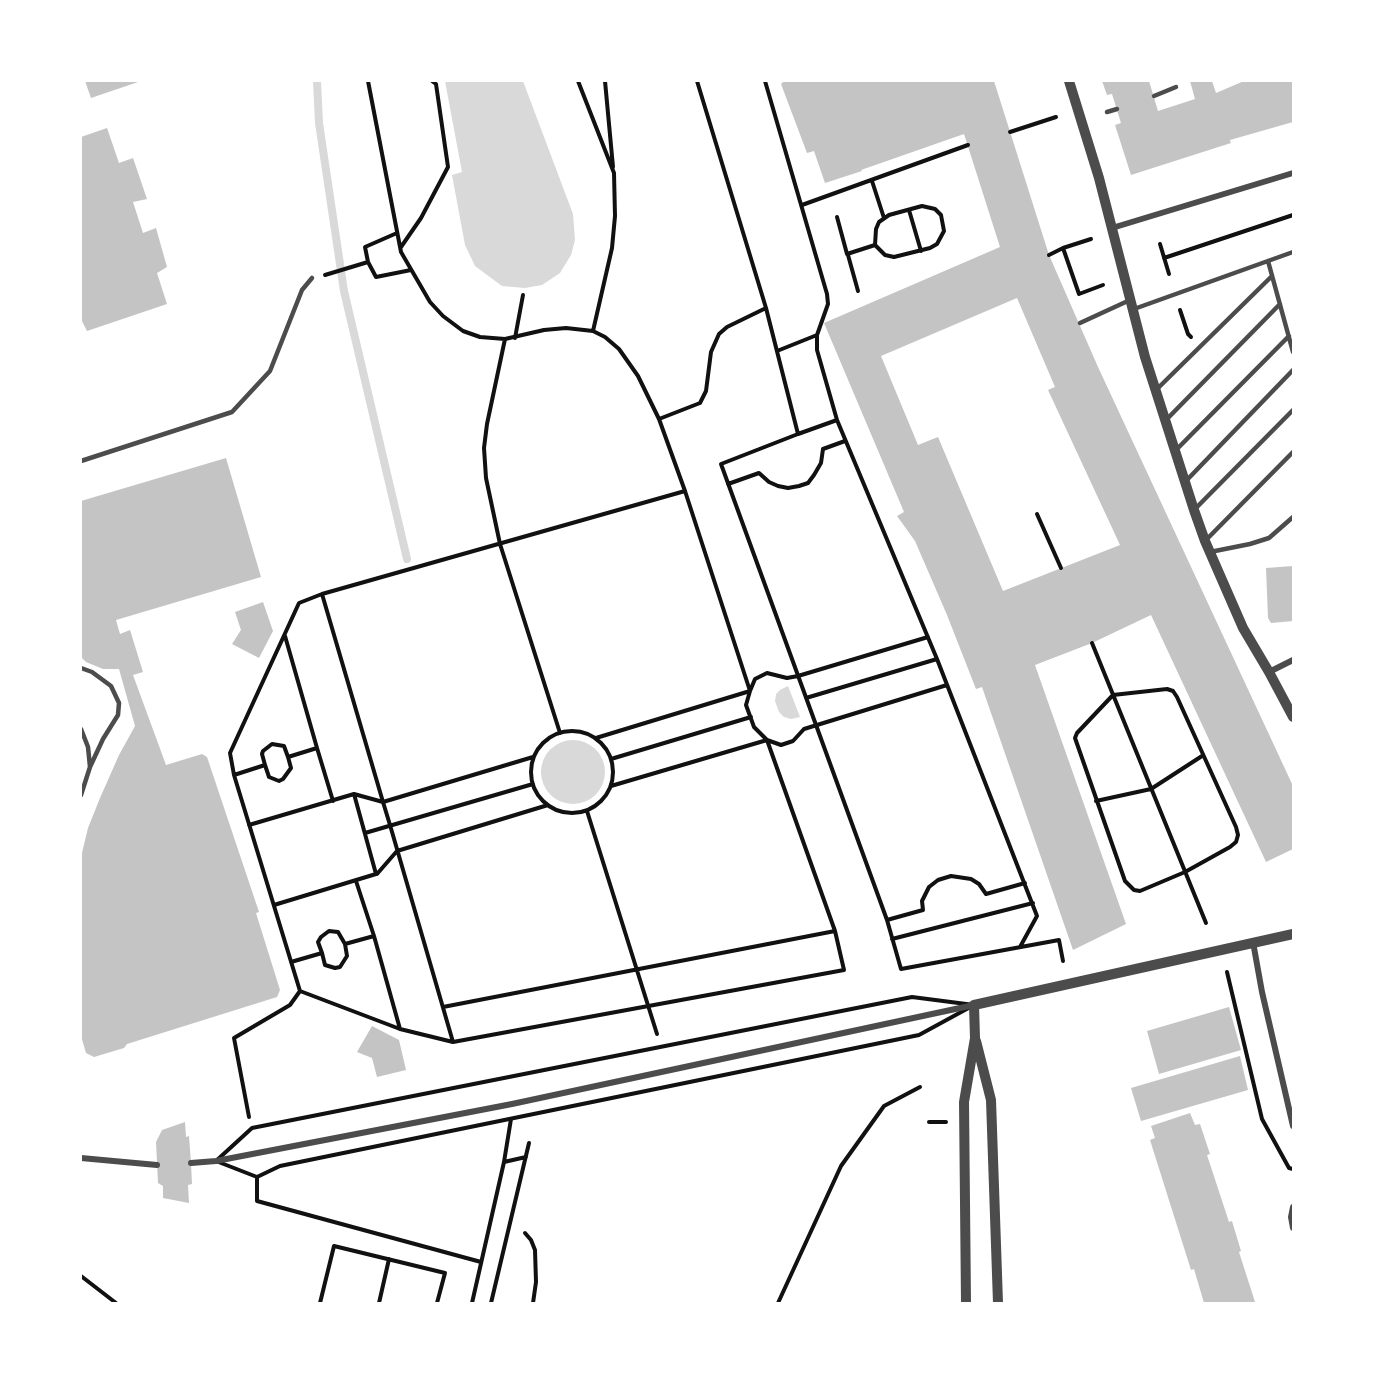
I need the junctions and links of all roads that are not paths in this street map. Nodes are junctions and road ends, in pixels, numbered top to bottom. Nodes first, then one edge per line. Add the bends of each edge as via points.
1 (1069, 81) edge
2 (1176, 87) dead end
3 (1154, 96) dead end
4 (1117, 109) dead end
5 (1107, 112) dead end
6 (1293, 173) edge
7 (1112, 228) junction
8 (1293, 252) edge
9 (1268, 261) junction
10 (1272, 276) junction
11 (312, 279) road end
12 (1132, 304) junction
13 (1280, 304) junction
14 (1080, 323) dead end
15 (1289, 336) junction
16 (1293, 352) edge
17 (1293, 370) edge
18 (1156, 390) junction
19 (1293, 410) edge
20 (1166, 420) junction
21 (1175, 451) junction
22 (1293, 452) edge
23 (81, 461) edge
24 (1185, 482) junction
25 (1194, 510) junction
26 (1293, 517) edge
27 (1208, 547) junction
28 (1293, 660) edge
29 (81, 668) edge
30 (1269, 672) junction
31 (1293, 717) edge
32 (81, 729) edge
33 (90, 767) junction
34 (81, 795) edge
35 (1293, 934) edge
36 (1253, 942) junction
37 (974, 1005) junction
38 (975, 1038) junction
39 (1293, 1126) edge
40 (81, 1158) edge
41 (191, 1163) dead end
42 (157, 1165) dead end
43 (1293, 1208) edge
44 (1293, 1228) edge
45 (966, 1303) edge
46 (998, 1303) edge

1 - 7 street
2 - 3 lane
4 - 5 lane
6 - 7 street
7 - 12 street
8 - 9 lane
9 - 10 lane
9 - 12 lane
10 - 13 lane
10 - 18 lane
11 - 23 lane via 302,290 270,371 232,412
12 - 14 lane
12 - 18 street
13 - 15 lane
13 - 20 lane
15 - 16 lane
15 - 21 lane
17 - 24 lane
18 - 20 street
19 - 25 lane
20 - 21 street
21 - 24 street
22 - 27 lane
24 - 25 street
25 - 27 street
26 - 27 lane via 1269,538 1250,544
27 - 30 street via 1243,628
28 - 30 street
29 - 33 lane via 111,687 119,703 118,715
30 - 31 street
32 - 33 lane
33 - 34 lane
35 - 36 street
36 - 37 street
36 - 39 street
37 - 38 street
37 - 41 street via 512,1104
38 - 45 street via 964,1102
38 - 46 street via 991,1100
40 - 42 street
43 - 44 street

